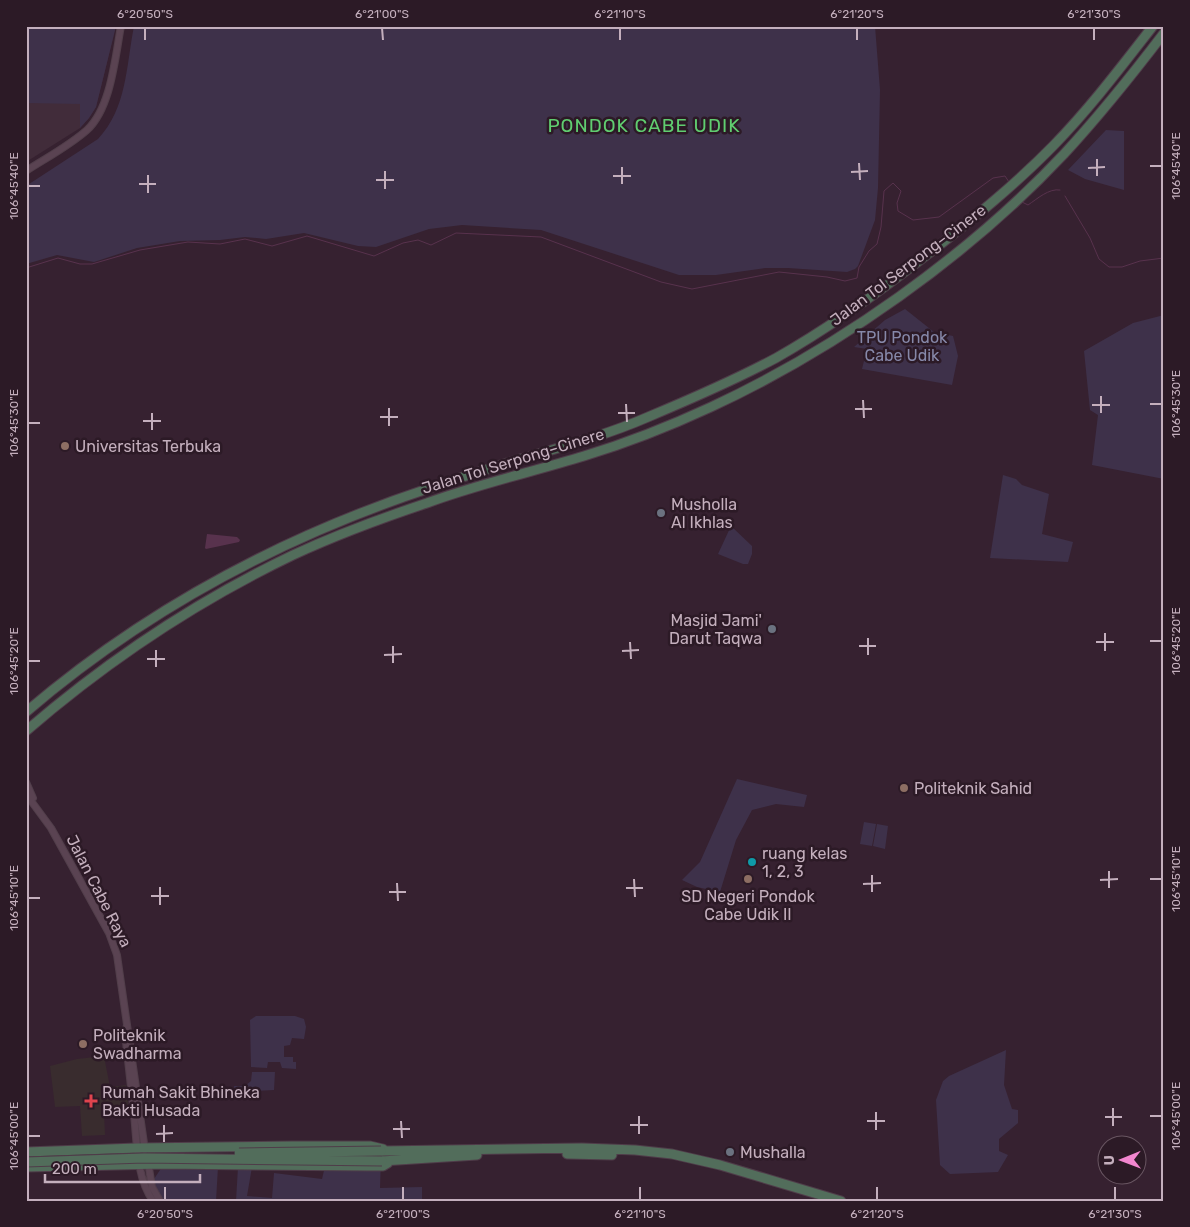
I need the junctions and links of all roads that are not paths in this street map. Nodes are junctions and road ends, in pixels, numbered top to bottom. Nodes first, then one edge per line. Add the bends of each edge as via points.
1 (121, 26) edge
2 (1153, 26) edge
3 (1164, 33) edge
4 (26, 171) edge
5 (26, 712) edge
6 (26, 731) edge
7 (26, 782) edge
8 (26, 794) edge
9 (35, 804) junction
10 (162, 1147) junction
11 (141, 1148) junction
12 (123, 1149) junction
13 (385, 1151) junction
14 (26, 1152) edge
15 (26, 1157) edge
16 (386, 1161) junction
17 (26, 1162) edge
18 (144, 1164) junction
19 (161, 1164) junction
20 (123, 1165) junction
21 (26, 1167) edge
22 (150, 1180) junction
23 (153, 1201) edge
24 (160, 1201) edge
25 (823, 1201) edge
26 (841, 1201) edge

1 - 4 main road via 108,93 96,120 74,140
2 - 5 highway, Jalan Tol Serpong–Cinere via 1097,97 1035,164 966,224 841,319 775,358 645,418 582,442 426,489 290,543 150,618 56,686
3 - 6 highway, Jalan Tol Serpong–Cinere via 1088,127 1012,205 974,239 848,331 711,407 651,432 585,456 429,502 295,554 243,580 158,631 64,698
7 - 9 main road, Jalan Cabe Raya
8 - 9 main road, Jalan Cabe Raya
9 - 11 main road, Jalan Cabe Raya via 109,933 120,965 125,1033
10 - 11 highway
10 - 13 highway via 370,1146
10 - 19 highway
11 - 12 highway
11 - 18 main road, Jalan Cabe Raya
12 - 14 highway
12 - 20 highway via 126,1153
13 - 15 highway, bridge
13 - 26 highway via 582,1148 672,1154
16 - 17 highway, bridge via 144,1158
16 - 19 highway via 382,1166
16 - 25 highway via 487,1154 662,1158 718,1170
18 - 19 highway
18 - 20 highway
18 - 22 main road
18 - 23 main road via 147,1191
19 - 22 main road
20 - 21 highway
22 - 24 main road

